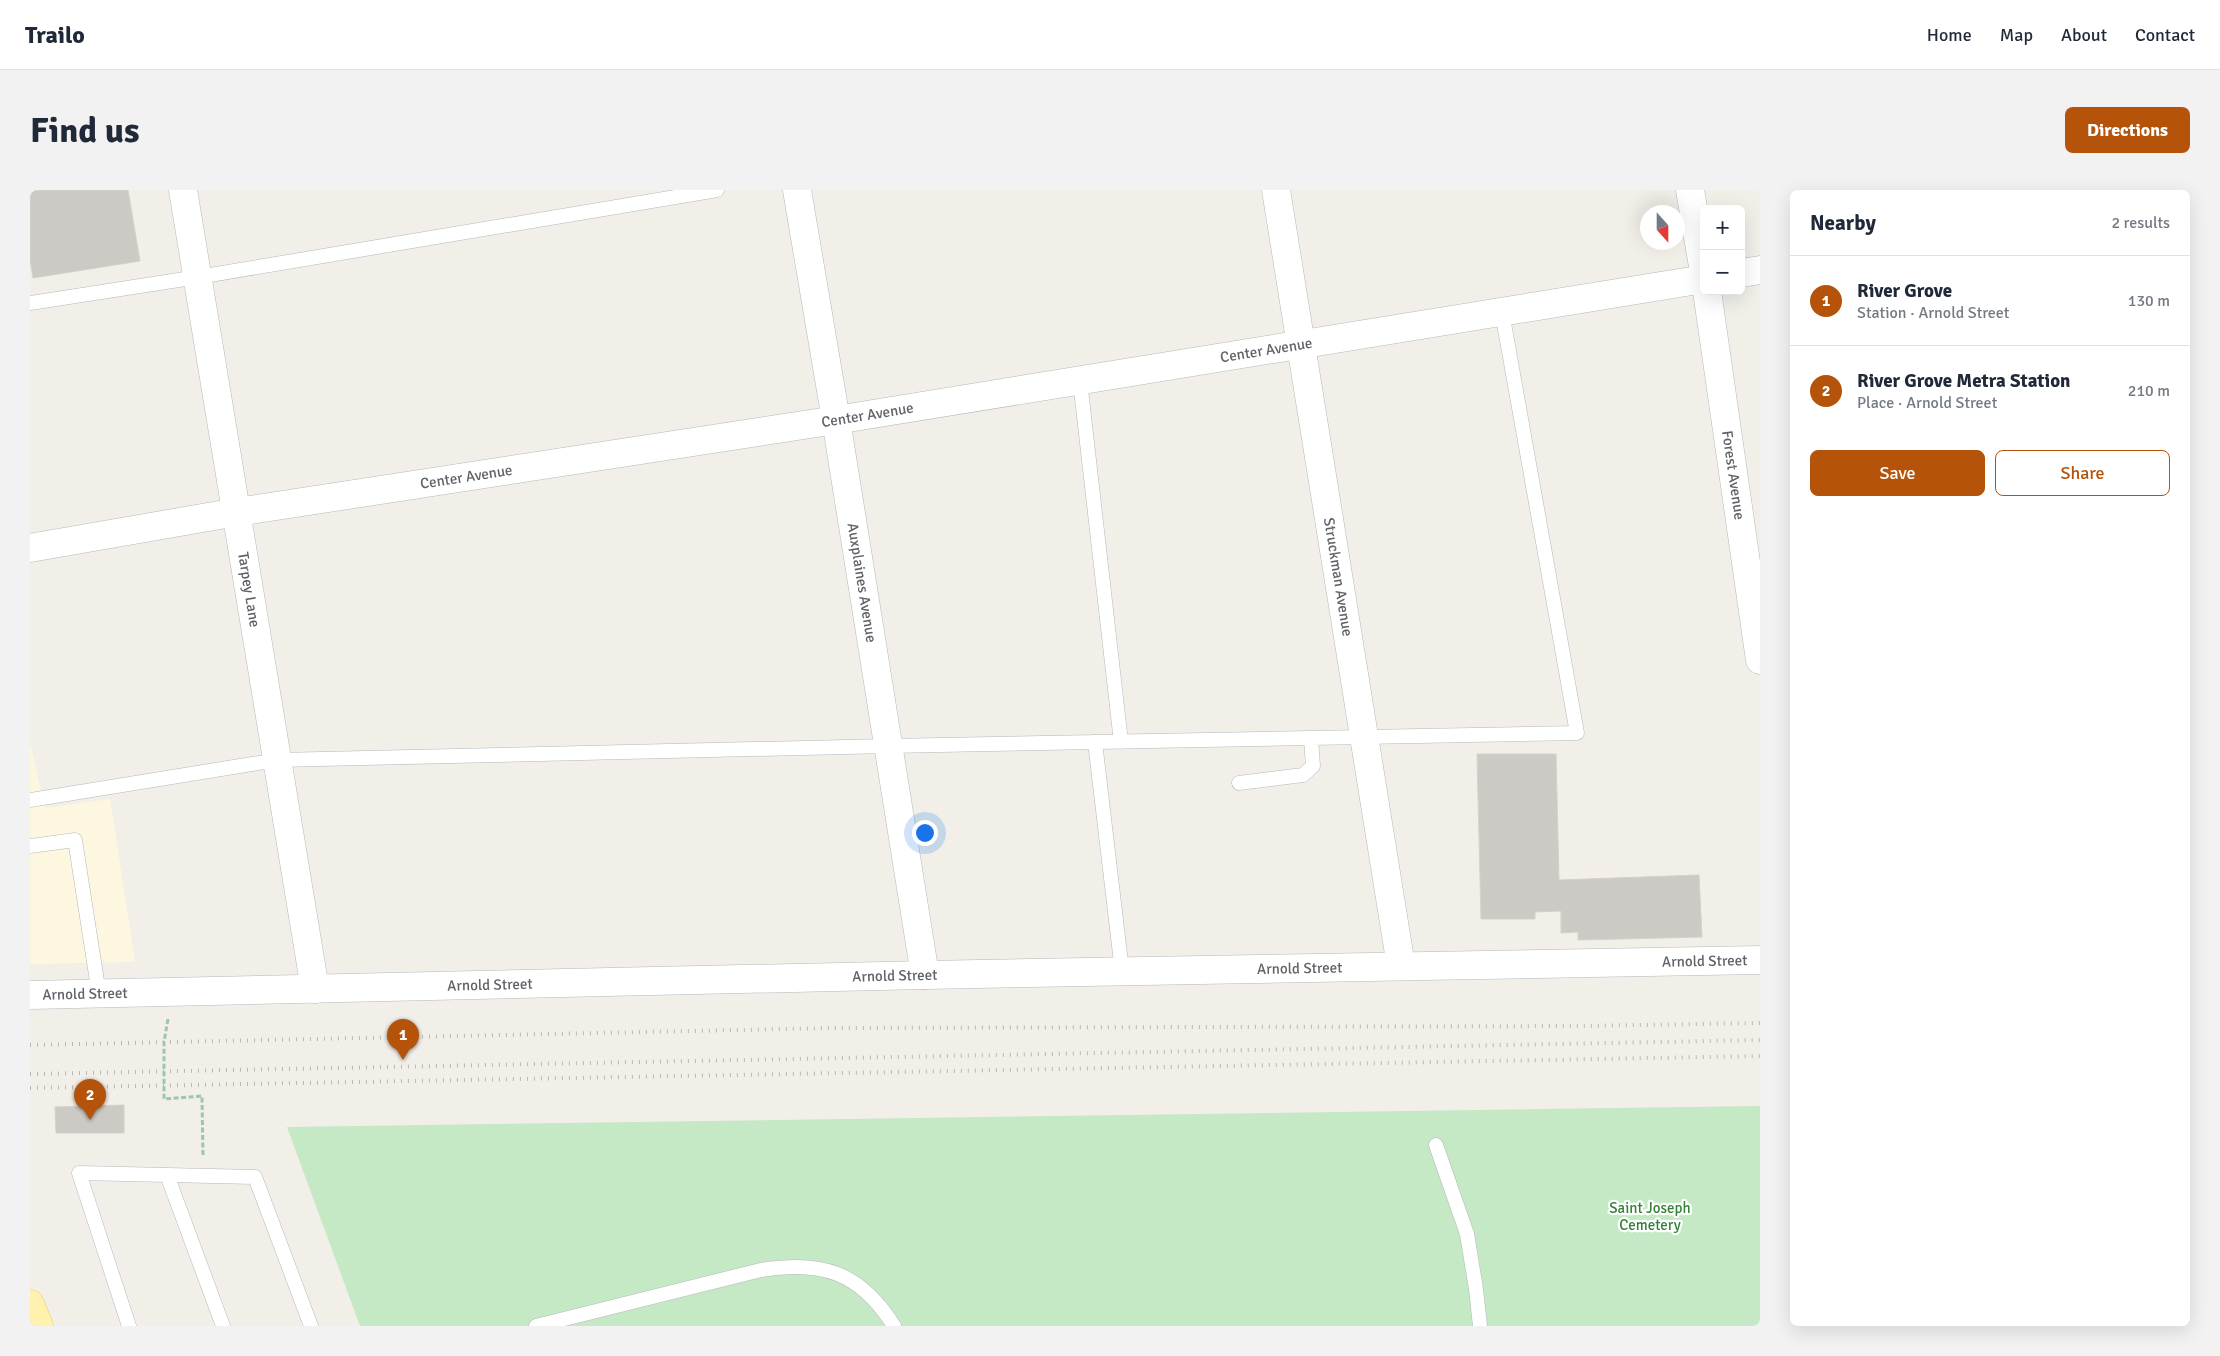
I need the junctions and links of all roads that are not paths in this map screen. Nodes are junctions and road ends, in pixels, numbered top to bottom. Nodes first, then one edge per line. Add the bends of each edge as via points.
1 (184, 190) edge
2 (717, 190) edge
3 (797, 190) edge
4 (1276, 190) edge
5 (1690, 190) edge
6 (1700, 250) edge
7 (1760, 270) edge
8 (1745, 272) edge
9 (198, 277) junction
10 (1700, 280) edge
11 (1708, 295) edge
12 (30, 302) edge
13 (1502, 312) junction
14 (1301, 346) junction
15 (1080, 382) junction
16 (836, 420) junction
17 (237, 512) junction
18 (30, 548) edge
19 (1760, 660) edge
20 (1364, 737) junction
21 (1310, 738) junction
22 (1096, 742) junction
23 (1121, 742) junction
24 (888, 746) junction
25 (277, 760) junction
26 (1239, 783) dead end
27 (30, 800) edge
28 (30, 846) edge
29 (1760, 960) edge
30 (1401, 966) junction
31 (1122, 971) junction
32 (925, 975) junction
33 (315, 989) junction
34 (99, 994) junction
35 (30, 995) edge
36 (1436, 1145) dead end
37 (167, 1175) junction
38 (30, 1304) edge
39 (39, 1326) edge
40 (128, 1326) edge
41 (223, 1326) edge
42 (310, 1326) edge
43 (536, 1326) edge
44 (894, 1326) edge
45 (1480, 1326) edge

1 - 9 street, Tarpey Lane
2 - 9 lane
3 - 16 street, Auxplaines Avenue
4 - 14 street, Struckman Avenue
5 - 6 street
7 - 8 street
9 - 12 lane
9 - 17 street, Tarpey Lane
10 - 13 street, Center Avenue
11 - 19 street, Forest Avenue
13 - 14 street, Center Avenue
13 - 20 lane via 1577,733
14 - 15 street, Center Avenue
14 - 20 street, Struckman Avenue
15 - 16 street, Center Avenue
15 - 23 lane
16 - 17 street, Center Avenue
16 - 24 street, Auxplaines Avenue
17 - 18 street, Center Avenue
17 - 25 street, Tarpey Lane
20 - 21 lane
20 - 30 street, Struckman Avenue
21 - 23 lane
21 - 26 lane via 1313,766 1303,776
22 - 23 lane
22 - 24 lane
22 - 31 lane
24 - 25 lane
24 - 32 street, Auxplaines Avenue
25 - 27 lane
25 - 33 street, Tarpey Lane
28 - 34 lane via 75,840
29 - 30 street, Arnold Street
30 - 31 street, Arnold Street
31 - 32 street, Arnold Street
32 - 33 street, Arnold Street
33 - 34 street, Arnold Street
34 - 35 street, Arnold Street
36 - 45 lane via 1467,1234
37 - 40 lane via 78,1173
37 - 41 lane
37 - 42 lane via 255,1177
38 - 39 main road
43 - 44 lane via 784,1266 831,1270 871,1294

